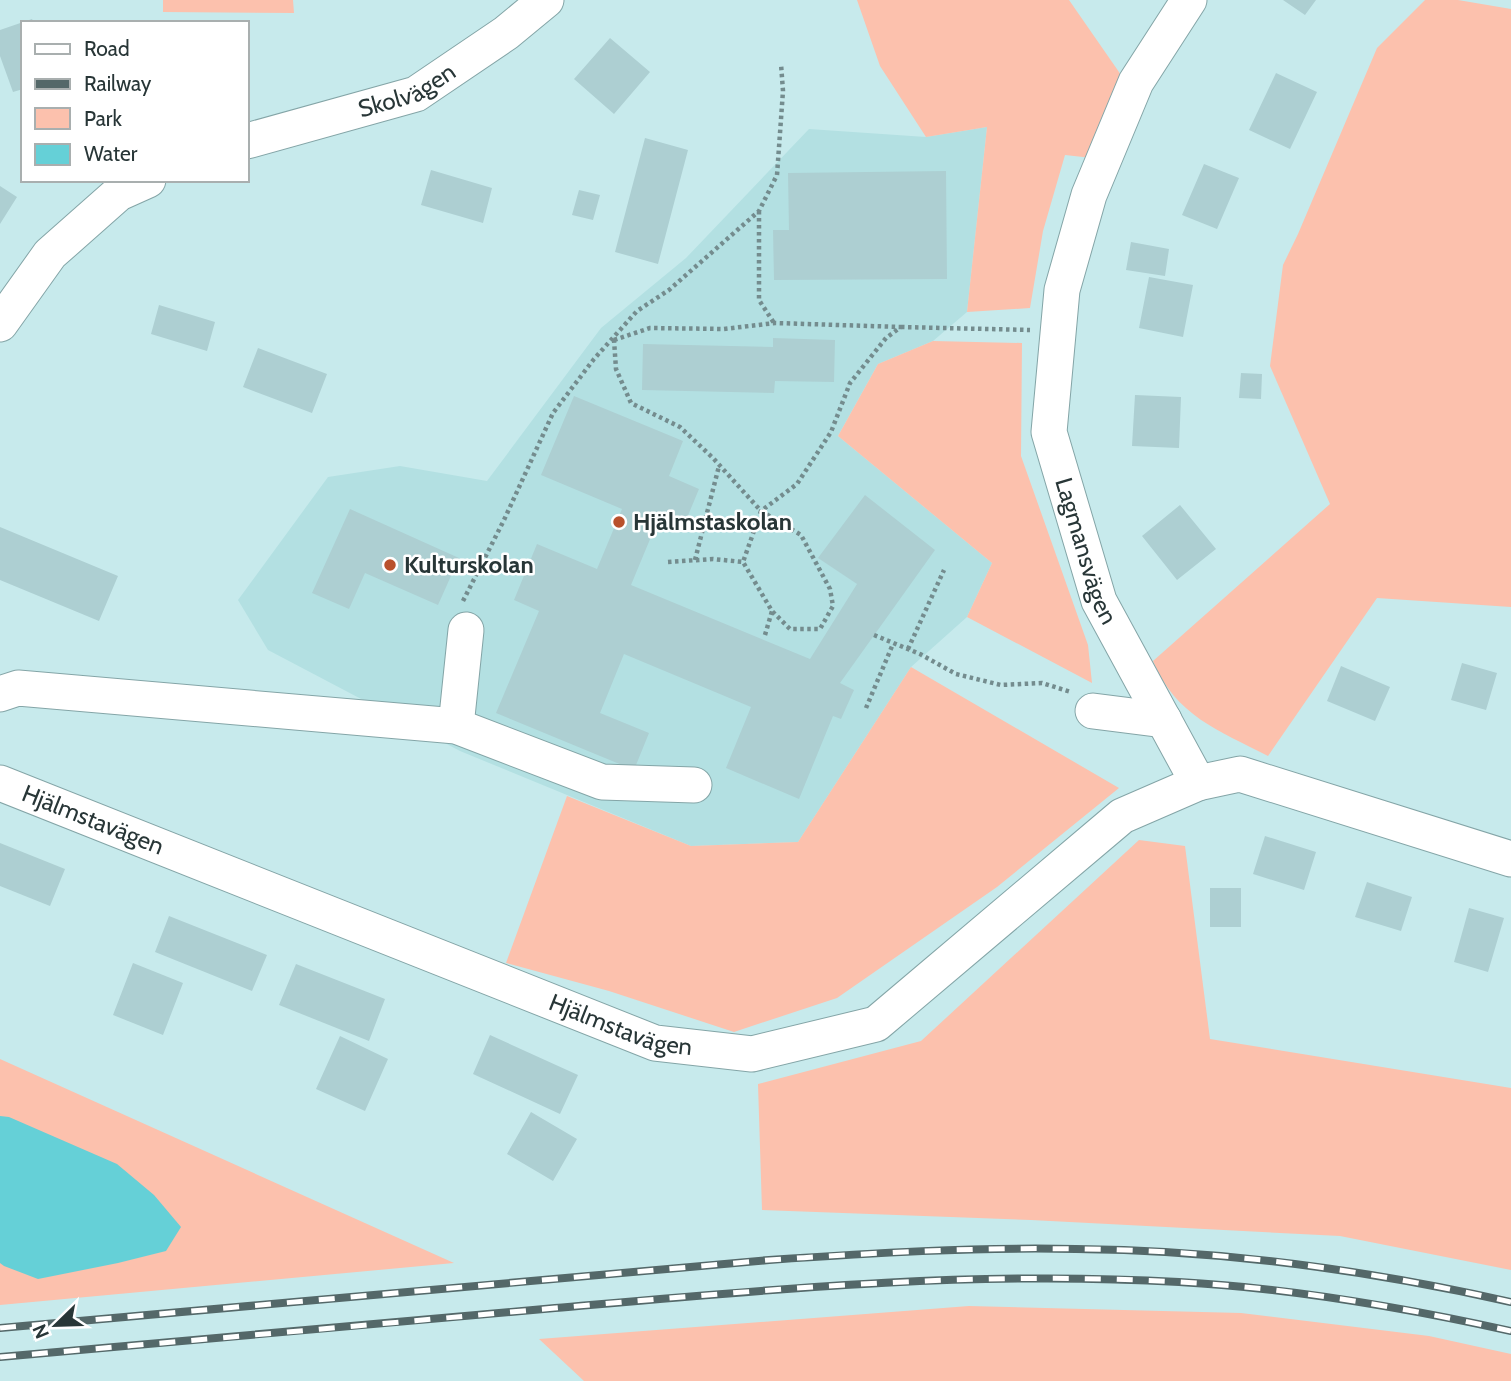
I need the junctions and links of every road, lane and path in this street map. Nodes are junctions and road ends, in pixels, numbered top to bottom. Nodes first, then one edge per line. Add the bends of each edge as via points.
1 (546, 0) edge
2 (1189, 0) edge
3 (781, 64) dead end
4 (248, 141) edge
5 (144, 182) edge
6 (758, 211) junction
7 (775, 323) junction
8 (0, 324) edge
9 (901, 327) junction
10 (1058, 332) junction
11 (614, 340) junction
12 (719, 465) junction
13 (761, 511) junction
14 (695, 560) junction
15 (668, 562) dead end
16 (743, 562) junction
17 (944, 570) dead end
18 (834, 607) junction
19 (772, 611) junction
20 (840, 612) dead end
21 (466, 630) joint
22 (765, 635) dead end
23 (874, 635) dead end
24 (893, 644) junction
25 (908, 649) junction
26 (0, 694) edge
27 (866, 708) dead end
28 (1093, 711) joint
29 (1164, 720) junction
30 (456, 726) junction
31 (0, 783) edge
32 (1198, 783) junction
33 (694, 785) dead end
34 (1511, 859) edge

1 - 4 street, Skolvägen via 506,33 415,93
2 - 10 street, Lagmansvägen via 1136,82 1089,195 1062,290
3 - 6 path via 777,175
5 - 8 street via 119,193 50,254
6 - 7 path via 758,300
6 - 11 path via 669,290 637,311
7 - 9 path
7 - 11 path via 724,329 650,328
9 - 10 path
9 - 13 path via 886,338 850,383 831,432 797,484
10 - 29 street, Lagmansvägen via 1049,432 1098,601
11 - 12 path via 616,369 631,403 680,427
11 - 21 path via 553,413 463,600
12 - 13 path
12 - 14 path
13 - 16 path
13 - 18 path via 802,535 830,589
14 - 15 path
14 - 16 path
16 - 19 path
17 - 25 path
18 - 19 path via 820,629 790,629
18 - 20 path
19 - 22 path
21 - 30 street
23 - 24 path
24 - 25 path
24 - 27 path
25 - 28 path via 956,674 1001,685 1042,683 1070,691
26 - 30 street via 18,688
28 - 29 street
29 - 32 street, Lagmansvägen
30 - 33 street via 602,782
31 - 32 street, Hjälmstavägen via 655,1043 752,1054 876,1024 1122,816
32 - 34 street via 1240,774

